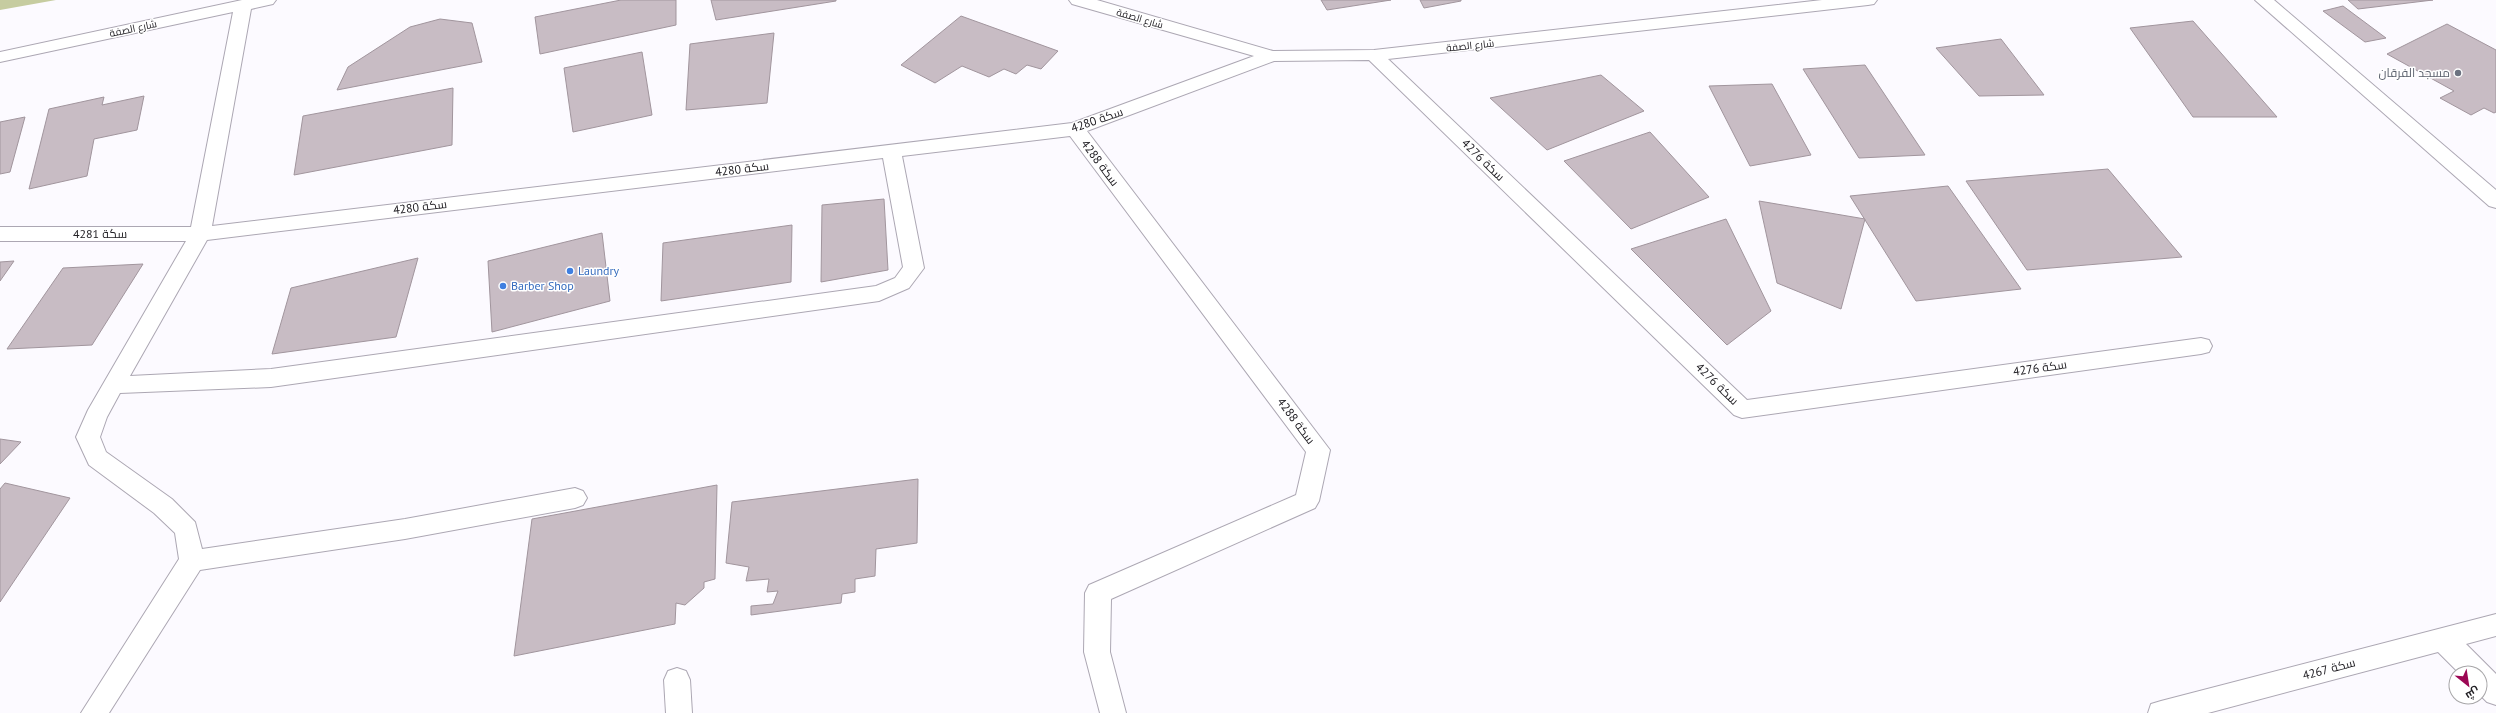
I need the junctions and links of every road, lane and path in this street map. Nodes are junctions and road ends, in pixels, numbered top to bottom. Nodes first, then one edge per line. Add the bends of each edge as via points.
1 (267, 0) edge
2 (1078, 0) edge
3 (1868, 0) edge
4 (2264, 0) edge
5 (243, 5) junction
6 (1374, 55) junction
7 (1272, 56) junction
8 (0, 57) edge
9 (1075, 129) junction
10 (891, 151) junction
11 (2496, 201) edge
12 (0, 234) edge
13 (200, 234) junction
14 (2201, 346) dead end
15 (114, 385) junction
16 (575, 498) dead end
17 (192, 561) junction
18 (2496, 625) edge
19 (2444, 639) junction
20 (2469, 665) edge
21 (677, 680) dead end
22 (2488, 684) edge
23 (2496, 693) edge
24 (94, 713) edge
25 (678, 713) edge
26 (1113, 713) edge
27 (2161, 713) edge

1 - 5 street, شارع الصفة
2 - 7 street, شارع الصفة
3 - 6 street, شارع الصفة
4 - 11 street
5 - 8 street, شارع الصفة
5 - 13 street
6 - 7 street, شارع الصفة
6 - 14 street, سكة 4276 via 1742,409
7 - 9 street, سكة 4280
9 - 10 street, سكة 4280
9 - 26 street, سكة 4288 via 1318,450 1307,501 1098,593 1097,652
10 - 13 street, سكة 4280
10 - 15 street via 914,268 902,283 879,293 271,378
12 - 13 street, سكة 4281
13 - 15 street
15 - 17 street via 96,416 88,437 97,458 163,506 186,529
16 - 17 street via 405,529
17 - 24 street
18 - 19 street, سكة 4267
19 - 20 street
19 - 27 street, سكة 4267
21 - 25 street
22 - 23 street

